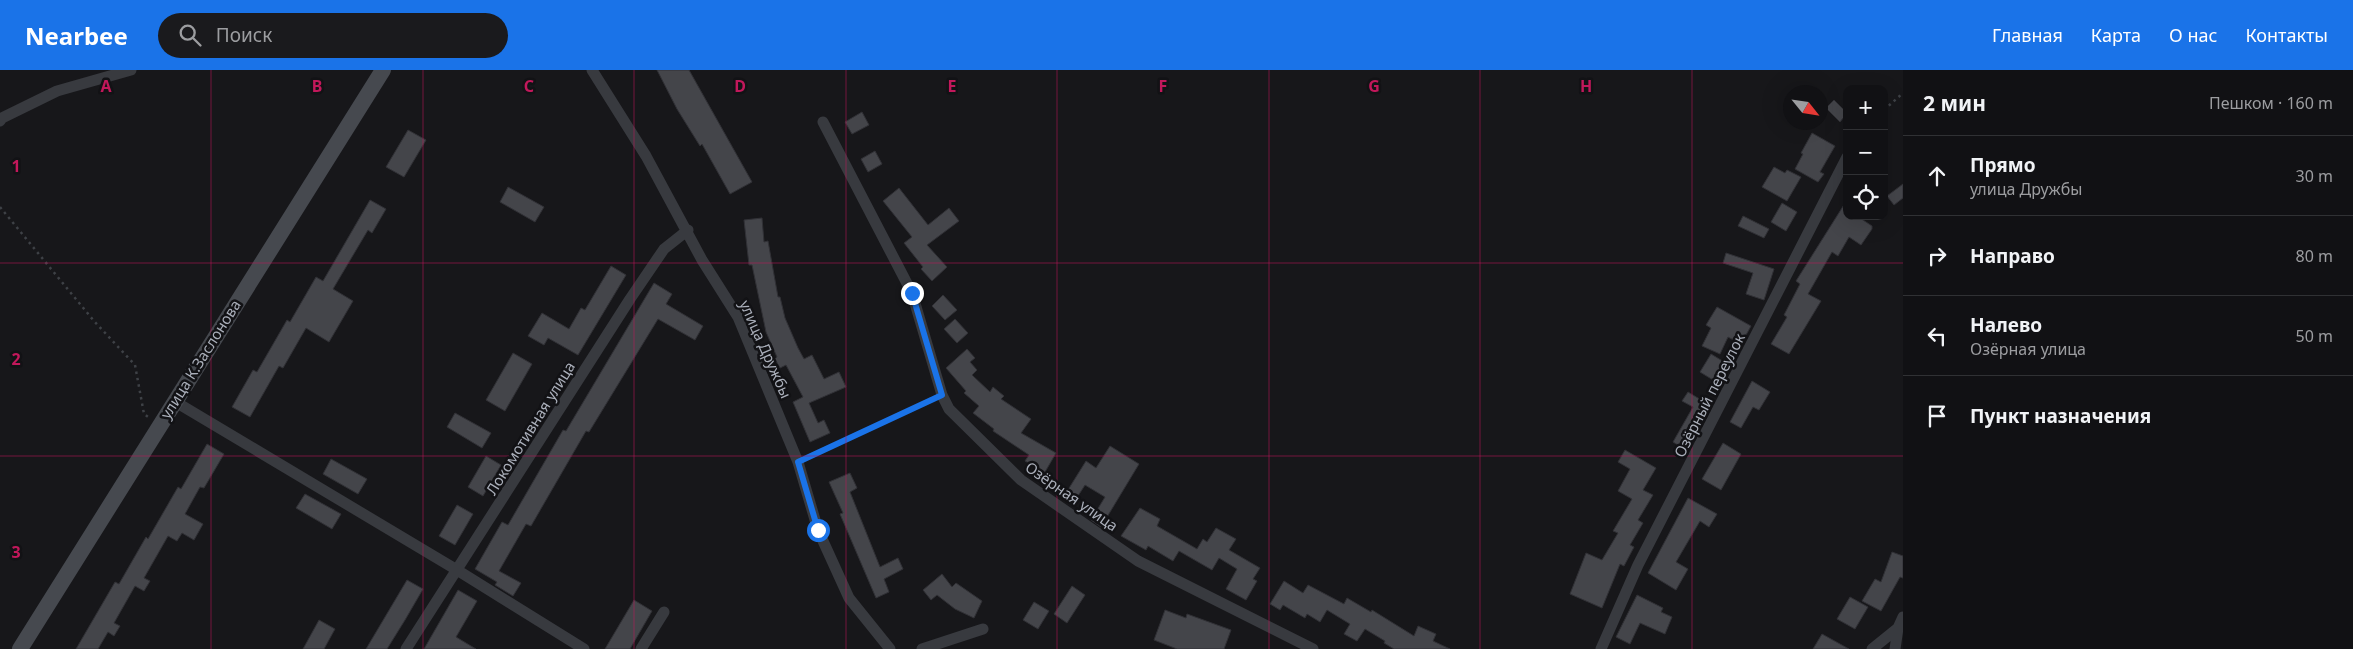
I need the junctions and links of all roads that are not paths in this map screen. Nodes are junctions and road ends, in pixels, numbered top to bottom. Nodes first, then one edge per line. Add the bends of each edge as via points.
1 (131, 70) edge
2 (383, 70) edge
3 (592, 70) edge
4 (0, 121) edge
5 (823, 122) dead end
6 (1843, 165) edge
7 (688, 230) junction
8 (174, 401) junction
9 (457, 570) junction
10 (664, 612) dead end
11 (1900, 622) edge
12 (983, 629) dead end
13 (20, 649) edge
14 (406, 649) edge
15 (584, 649) edge
16 (641, 649) edge
17 (890, 649) edge
18 (922, 649) edge
19 (1314, 649) edge
20 (1601, 649) edge
21 (1872, 649) edge
22 (1896, 649) edge

1 - 4 street via 57,91
2 - 8 street, улица К.Заслонова
3 - 7 street, улица Дружбы
5 - 19 street, Озёрная улица via 912,293 949,409 1021,480 1138,560
6 - 20 street, Озёрный переулок via 1638,565
7 - 9 street, Локомотивная улица via 664,249 630,299
7 - 17 street, улица Дружбы via 702,260 738,317 798,462 818,530 849,598
8 - 9 street
8 - 13 street, улица К.Заслонова
9 - 14 street, Локомотивная улица
9 - 15 street
10 - 16 street
11 - 21 street
11 - 22 street
12 - 18 street

